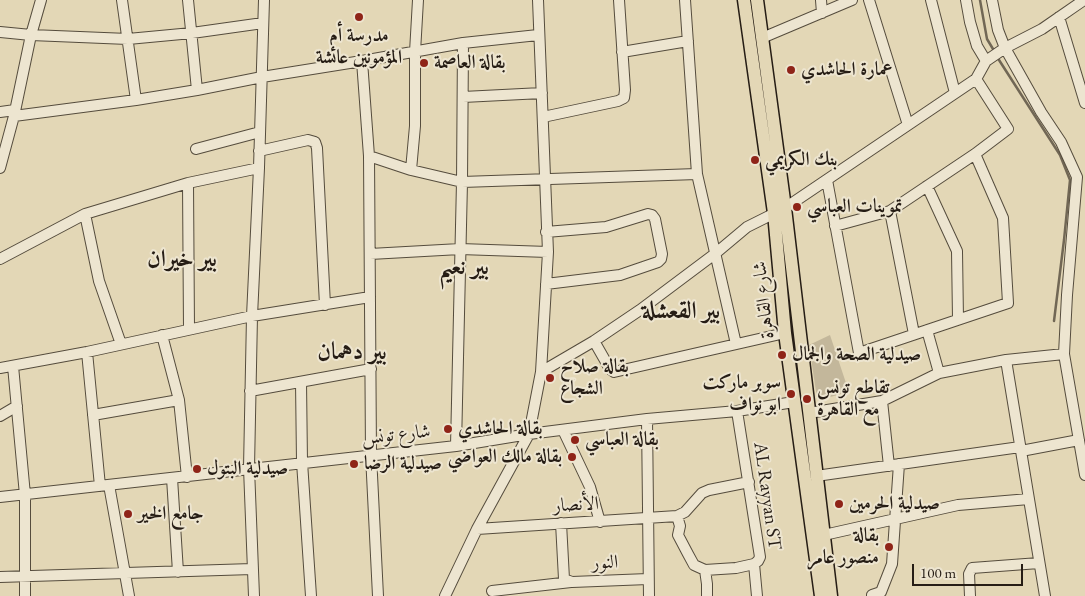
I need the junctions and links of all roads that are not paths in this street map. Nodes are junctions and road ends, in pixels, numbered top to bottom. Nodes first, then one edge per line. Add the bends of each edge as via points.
1 (41, 0) edge
2 (122, 0) edge
3 (188, 0) edge
4 (264, 0) edge
5 (418, 0) edge
6 (538, 0) edge
7 (619, 0) edge
8 (685, 0) edge
9 (744, 0) edge
10 (757, 0) edge
11 (821, 0) edge
12 (852, 0) edge
13 (869, 0) edge
14 (931, 0) edge
15 (966, 0) edge
16 (992, 0) edge
17 (1084, 1) edge
18 (822, 13) junction
19 (1059, 17) junction
20 (263, 23) junction
21 (0, 32) edge
22 (192, 33) junction
23 (31, 35) junction
24 (538, 35) junction
25 (762, 38) junction
26 (128, 39) junction
27 (688, 41) junction
28 (463, 43) junction
29 (1006, 48) junction
30 (415, 52) junction
31 (622, 52) junction
32 (362, 61) junction
33 (986, 61) junction
34 (262, 77) junction
35 (976, 79) junction
36 (197, 90) junction
37 (542, 93) junction
38 (955, 93) junction
39 (463, 97) junction
40 (136, 100) junction
41 (1085, 103) edge
42 (0, 112) edge
43 (15, 113) junction
44 (543, 117) junction
45 (908, 125) junction
46 (260, 132) junction
47 (196, 149) dead end
48 (260, 151) junction
49 (974, 154) junction
50 (369, 156) junction
51 (0, 168) edge
52 (259, 168) junction
53 (411, 170) junction
54 (697, 174) junction
55 (544, 179) junction
56 (827, 180) junction
57 (462, 182) junction
58 (188, 183) junction
59 (927, 186) junction
60 (780, 211) junction
61 (890, 211) junction
62 (85, 214) junction
63 (835, 226) junction
64 (546, 232) junction
65 (460, 249) junction
66 (548, 252) junction
67 (716, 253) junction
68 (370, 254) junction
69 (0, 259) edge
70 (546, 284) junction
71 (370, 296) junction
72 (325, 305) junction
73 (252, 316) junction
74 (958, 319) junction
75 (188, 329) junction
76 (927, 330) junction
77 (785, 333) junction
78 (914, 334) junction
79 (162, 335) junction
80 (594, 341) junction
81 (121, 344) junction
82 (736, 344) junction
83 (87, 352) junction
84 (1064, 354) junction
85 (1006, 360) junction
86 (13, 366) junction
87 (0, 368) edge
88 (371, 369) junction
89 (541, 372) junction
90 (939, 373) junction
91 (302, 382) junction
92 (250, 391) junction
93 (179, 400) junction
94 (882, 401) junction
95 (794, 402) junction
96 (16, 406) junction
97 (737, 411) junction
98 (809, 413) junction
99 (93, 414) junction
100 (0, 416) edge
101 (647, 419) junction
102 (563, 430) junction
103 (529, 434) junction
104 (1079, 440) junction
105 (456, 446) junction
106 (1021, 449) junction
107 (371, 455) junction
108 (302, 462) junction
109 (894, 465) junction
110 (249, 468) junction
111 (1085, 475) edge
112 (816, 476) junction
113 (187, 477) junction
114 (172, 478) junction
115 (749, 482) junction
116 (105, 485) junction
117 (25, 495) junction
118 (0, 497) edge
119 (1029, 499) junction
120 (677, 516) junction
121 (649, 518) junction
122 (895, 519) junction
123 (600, 522) junction
124 (561, 523) junction
125 (477, 529) junction
126 (824, 535) junction
127 (1039, 563) junction
128 (754, 564) junction
129 (252, 569) junction
130 (705, 570) junction
131 (178, 572) junction
132 (125, 574) junction
133 (24, 576) junction
134 (0, 577) edge
135 (648, 579) junction
136 (568, 580) junction
137 (492, 591) dead end
138 (872, 595) edge
139 (25, 596) edge
140 (129, 596) edge
141 (254, 596) edge
142 (311, 596) edge
143 (378, 596) edge
144 (445, 596) edge
145 (649, 596) edge
146 (707, 596) edge
147 (757, 596) edge
148 (821, 596) edge
149 (831, 596) edge
150 (970, 596) edge
151 (1045, 596) edge

1 - 23 street
2 - 26 street
3 - 22 street
4 - 20 street
5 - 30 street
6 - 24 street
7 - 31 street
8 - 27 street
9 - 60 main road, شارع القاهرة
10 - 25 main road, شارع القاهرة
11 - 18 street
12 - 18 street
13 - 45 street
14 - 38 street
15 - 33 street via 970,22
16 - 29 street via 998,30
17 - 19 street
18 - 25 street
19 - 29 street
19 - 41 street
20 - 22 street
20 - 34 street
21 - 23 street
22 - 26 street
22 - 36 street
23 - 26 street
23 - 43 street
24 - 28 street
24 - 37 street
25 - 60 main road, شارع القاهرة
26 - 40 street
27 - 31 street
27 - 54 street
28 - 30 street
28 - 39 street
29 - 33 street
29 - 84 street via 1061,142 1077,177
30 - 32 street
30 - 53 street via 415,126
31 - 44 street via 624,98
32 - 34 street
32 - 50 street
33 - 35 street
34 - 36 street
34 - 46 street
35 - 38 street
35 - 49 street via 1008,129
36 - 40 street
37 - 39 street
37 - 44 street
38 - 45 street
39 - 57 street
40 - 43 street
42 - 43 street
43 - 51 street
44 - 55 street
45 - 56 street
46 - 47 street
46 - 48 street
48 - 52 street
48 - 72 street via 308,140 315,142
49 - 59 street
49 - 74 street via 1003,218 1008,303
50 - 53 street
50 - 68 street
52 - 58 street
52 - 73 street
53 - 57 street
54 - 55 street
54 - 67 street
55 - 57 street
55 - 64 street
56 - 60 street
56 - 63 street
57 - 65 street
58 - 62 street
58 - 75 street
59 - 61 street
59 - 74 street via 957,251
60 - 67 street via 746,227
60 - 77 main road, شارع القاهرة
60 - 98 main road, شارع القاهرة
61 - 63 street
61 - 78 street
62 - 69 street
62 - 81 street via 99,281
63 - 78 street via 859,353
64 - 66 street
64 - 70 street via 606,227 648,214 655,218 662,254 658,262 620,275
65 - 66 street
65 - 68 street
65 - 105 street
66 - 70 street
67 - 80 street
67 - 82 street
68 - 71 street
70 - 89 street
71 - 72 street
71 - 88 street
72 - 73 street
73 - 75 street
73 - 92 street
74 - 76 street
75 - 79 street
76 - 78 street
76 - 90 street
77 - 82 street
77 - 95 main road, شارع القاهرة
79 - 81 street
79 - 93 street
80 - 82 street via 614,372
80 - 89 street
81 - 83 street
83 - 86 street
83 - 99 street
84 - 85 street
84 - 104 street
85 - 90 street
85 - 106 street
86 - 87 street
86 - 96 street
88 - 91 street
88 - 107 street
89 - 103 street
90 - 94 street
91 - 92 street
91 - 108 street
92 - 110 street
93 - 99 street
93 - 113 street
94 - 98 street
94 - 109 street
95 - 97 street, شارع تونس
95 - 148 main road, شارع القاهرة
96 - 100 street
96 - 117 street
97 - 101 street, شارع تونس
97 - 115 street, AL Rayyan ST
98 - 112 main road, شارع القاهرة
99 - 116 street
101 - 102 street, شارع تونس
101 - 121 street
102 - 103 street, شارع تونس
102 - 123 street via 590,487
103 - 105 street, شارع تونس
103 - 125 street
104 - 106 street
104 - 111 street
105 - 107 street, شارع تونس
106 - 109 street
106 - 119 street
107 - 108 street, شارع تونس
107 - 143 street
108 - 110 street, شارع تونس
108 - 142 street
109 - 112 street
109 - 122 street
110 - 113 street, شارع تونس
110 - 129 street
112 - 126 main road, شارع القاهرة
113 - 114 street, شارع تونس
114 - 116 street, شارع تونس
114 - 131 street
115 - 120 street via 702,493
115 - 128 street, AL Rayyan ST via 760,557
116 - 117 street, شارع تونس
116 - 132 street
117 - 118 street, شارع تونس
117 - 133 street
119 - 122 street via 958,505
119 - 127 street
120 - 121 street, الأنصار
120 - 130 street via 678,535 694,565
121 - 123 street, الأنصار
121 - 135 street
122 - 126 street
122 - 138 street via 892,564 881,592
123 - 124 street, الأنصار
124 - 125 street, الأنصار
124 - 136 street
125 - 144 street
126 - 149 main road, شارع القاهرة
127 - 150 street via 972,568 969,574
127 - 151 street
128 - 130 street, AL Rayyan ST
128 - 147 street
129 - 131 street
129 - 141 street
130 - 146 street
131 - 132 street
132 - 133 street
132 - 140 street
133 - 134 street
133 - 139 street
135 - 136 street, النور
135 - 145 street
136 - 137 street, النور

